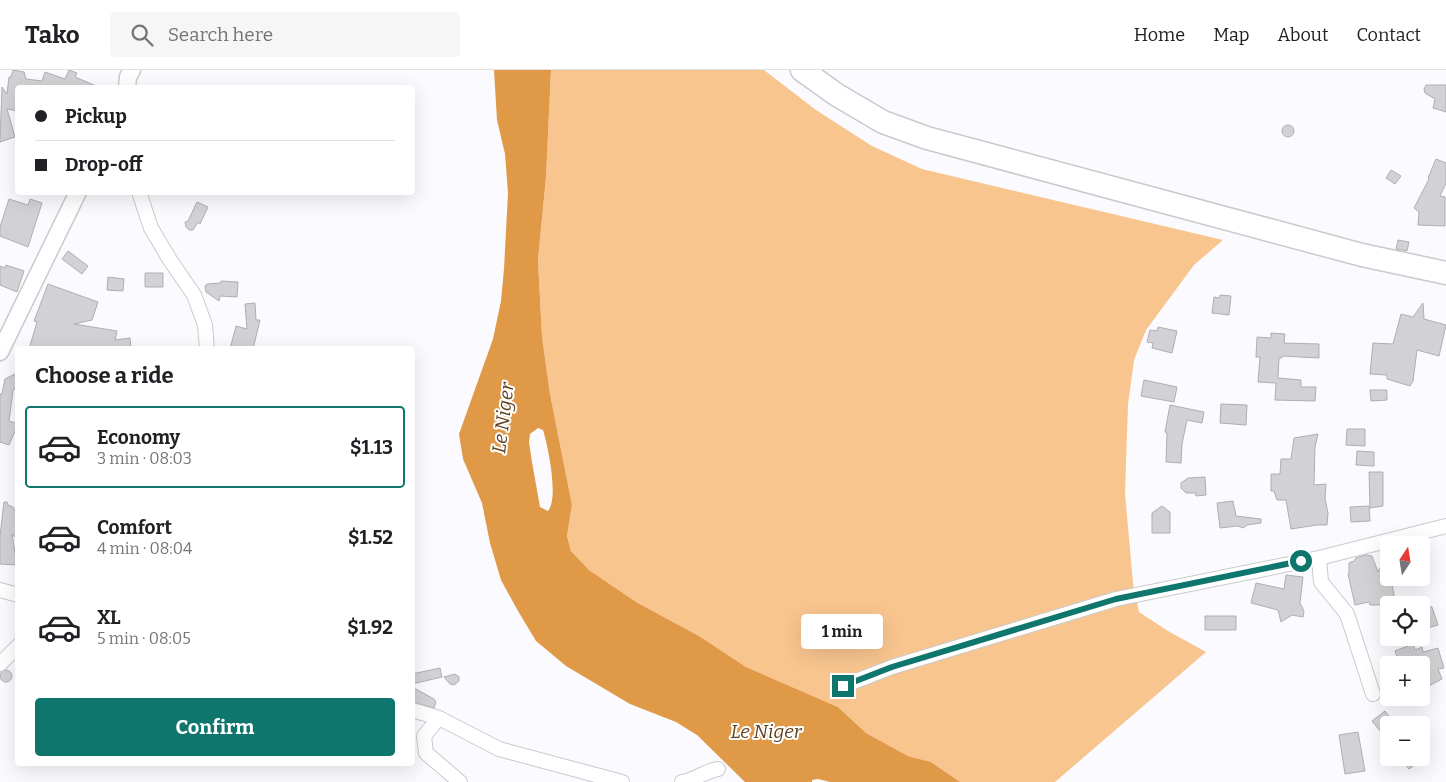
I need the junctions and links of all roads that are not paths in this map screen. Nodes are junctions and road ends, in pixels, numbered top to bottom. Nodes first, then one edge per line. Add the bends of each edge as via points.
1 (132, 70) edge
2 (802, 70) edge
3 (127, 85) edge
4 (77, 195) edge
5 (140, 195) edge
6 (1446, 274) edge
7 (207, 346) edge
8 (0, 352) edge
9 (1446, 526) edge
10 (1319, 558) junction
11 (0, 590) edge
12 (15, 594) edge
13 (15, 649) edge
14 (0, 664) edge
15 (843, 686) dead end
16 (1373, 694) dead end
17 (415, 711) edge
18 (439, 718) junction
19 (718, 769) dead end
20 (460, 782) edge
21 (618, 782) edge
22 (682, 782) edge

1 - 3 street
2 - 6 highway via 883,122 927,138 1362,255
4 - 8 street
5 - 7 street via 152,228 194,295 205,325
9 - 10 street
10 - 15 street via 1116,599 892,667
10 - 16 street via 1322,582 1347,614
11 - 12 street
13 - 14 street
17 - 18 street
18 - 20 street via 424,736 426,753
18 - 21 street via 499,749
19 - 22 street

